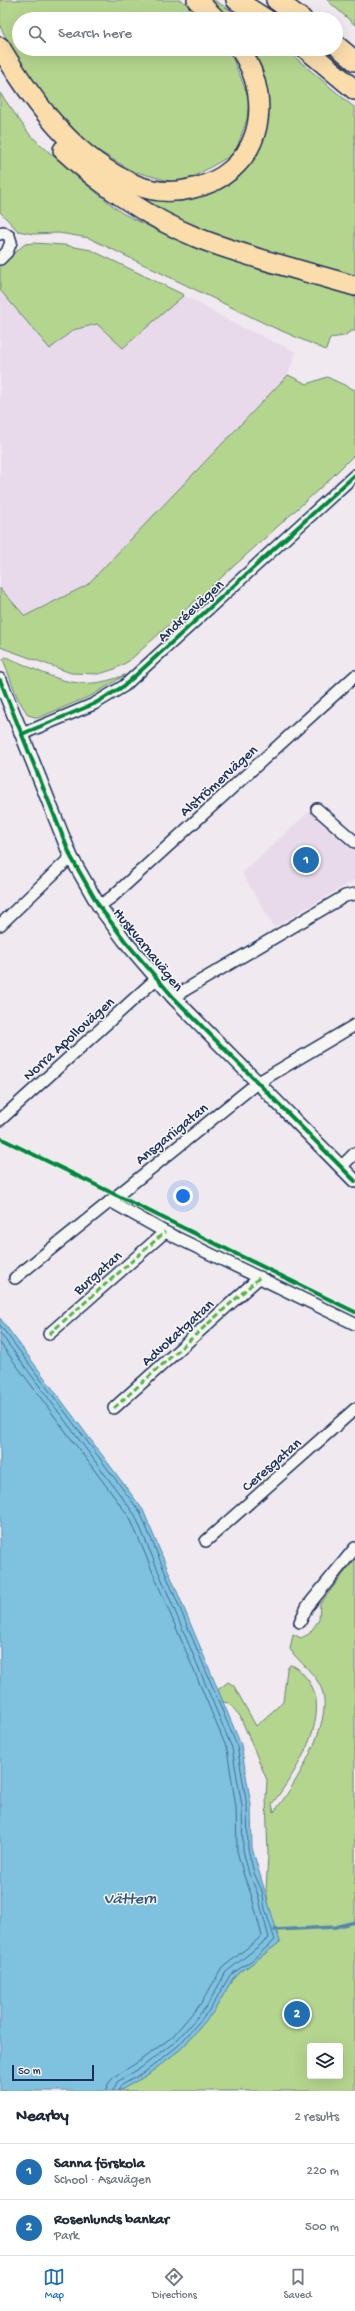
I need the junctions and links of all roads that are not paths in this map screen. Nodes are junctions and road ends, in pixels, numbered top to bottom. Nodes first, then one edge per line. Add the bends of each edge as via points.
1 (197, 0) edge
2 (236, 0) edge
3 (276, 0) edge
4 (290, 0) edge
5 (209, 12) edge
6 (255, 12) edge
7 (292, 12) edge
8 (302, 12) edge
9 (0, 47) edge
10 (343, 51) edge
11 (244, 56) edge
12 (314, 56) edge
13 (355, 61) edge
14 (0, 72) edge
15 (355, 90) edge
16 (0, 234) edge
17 (0, 259) edge
18 (355, 286) edge
19 (355, 475) edge
20 (355, 676) edge
21 (2, 689) edge
22 (22, 734) junction
23 (317, 809) dead end
24 (355, 842) edge
25 (71, 857) junction
26 (355, 894) edge
27 (99, 906) junction
28 (0, 925) edge
29 (156, 979) junction
30 (173, 997) junction
31 (355, 1025) edge
32 (257, 1083) junction
33 (1, 1124) edge
34 (355, 1153) edge
35 (341, 1167) junction
36 (355, 1181) edge
37 (110, 1202) junction
38 (165, 1232) junction
39 (260, 1277) junction
40 (15, 1278) dead end
41 (355, 1324) edge
42 (48, 1334) dead end
43 (114, 1408) dead end
44 (355, 1409) edge
45 (206, 1541) dead end
46 (355, 1548) edge
47 (300, 1622) dead end

1 - 5 highway
2 - 6 highway
3 - 7 highway
4 - 8 highway
9 - 11 highway via 34,100 76,145 114,174 137,185 159,191 182,191 204,186 224,176 250,146 257,126 259,105 257,82
10 - 13 highway
12 - 15 highway
14 - 18 highway via 30,115 52,140 86,171 153,216 197,237 245,254
16 - 17 street via 3,232 9,236 11,242 7,252
19 - 22 street, Andréevägen via 124,686 94,704
20 - 27 street, Alströmervägen
21 - 22 street, Huskvarnavägen
22 - 25 street, Huskvarnavägen
23 - 24 street
25 - 27 street, Huskvarnavägen
25 - 28 street
26 - 30 street via 345,896
27 - 29 street, Huskvarnavägen
29 - 30 street, Huskvarnavägen
29 - 33 street, Norra Apollovägen
30 - 32 street, Huskvarnavägen
31 - 32 street, Ansgariigatan
32 - 35 street, Huskvarnavägen
32 - 37 street, Ansgariigatan
34 - 35 street
35 - 36 street, Huskvarnavägen
37 - 38 street
37 - 40 street, Ansgariigatan
38 - 39 street
38 - 42 street, Burgatan
39 - 41 street
39 - 43 street, Advokatgatan
44 - 45 street, Ceresgatan
46 - 47 street via 307,1607

